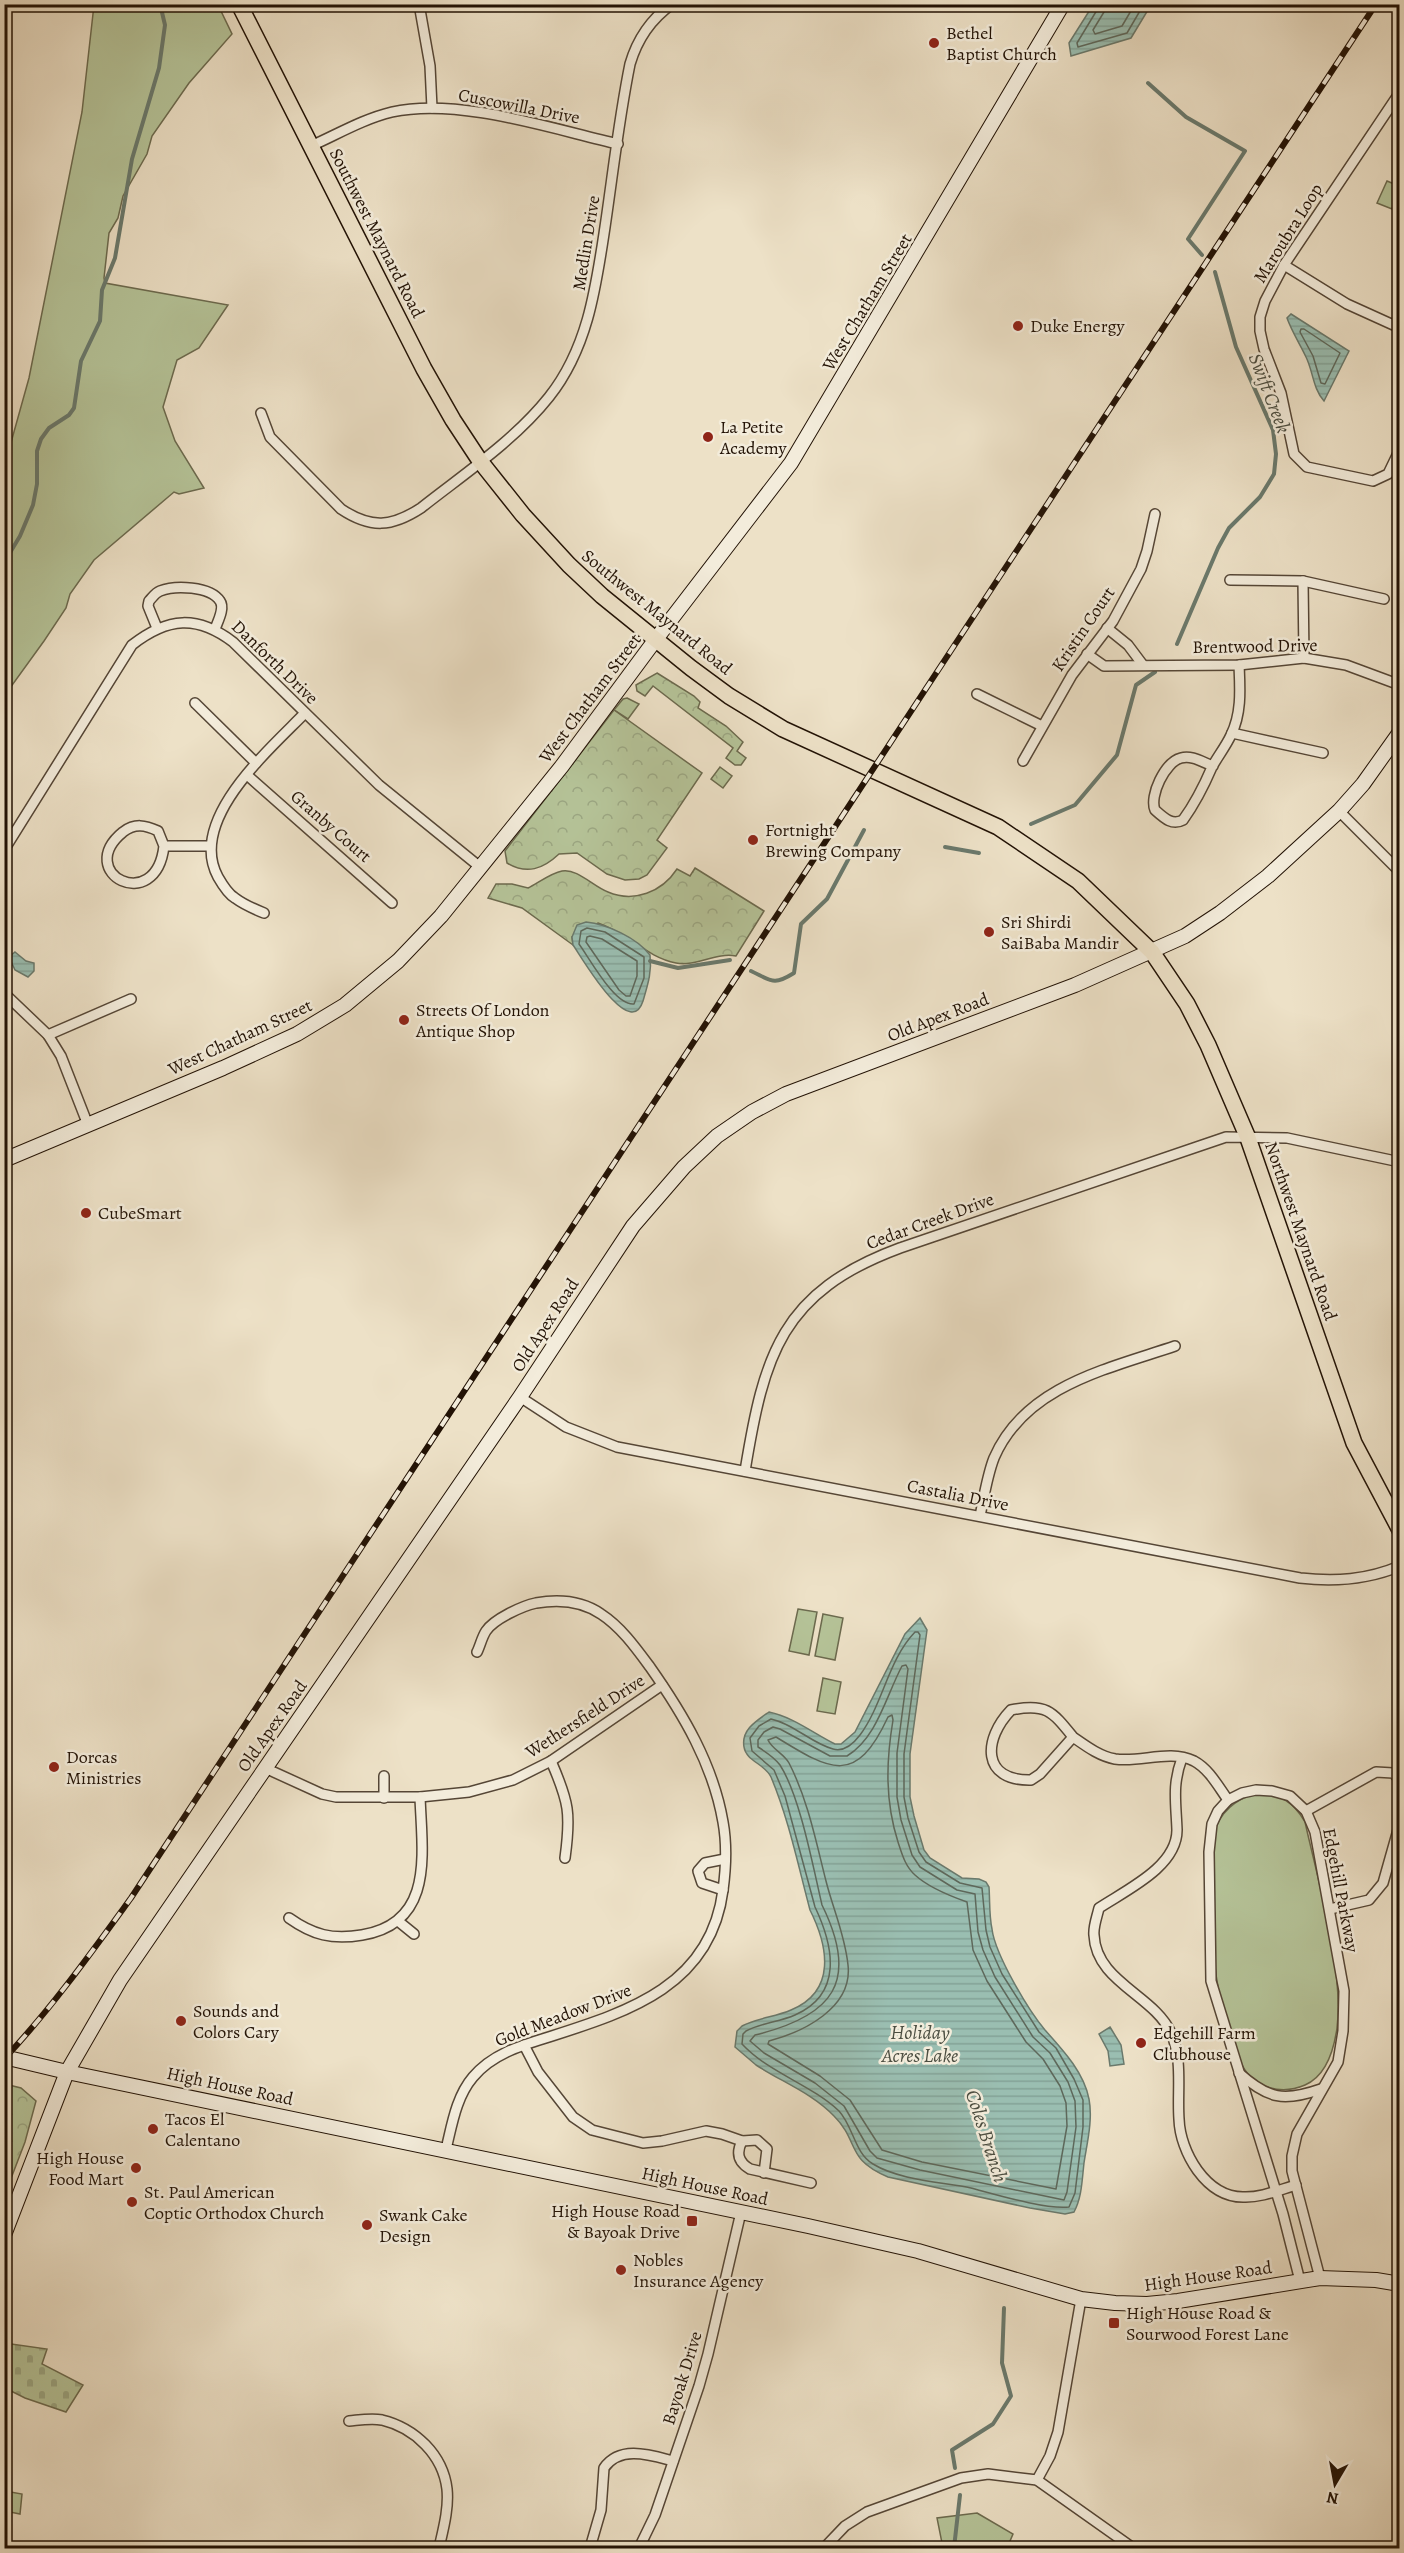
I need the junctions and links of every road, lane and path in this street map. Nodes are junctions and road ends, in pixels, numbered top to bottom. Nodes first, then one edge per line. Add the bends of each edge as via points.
1 (239, 4) edge
2 (419, 4) edge
3 (672, 4) edge
4 (1063, 4) edge
5 (1400, 92) edge
6 (432, 108) junction
7 (618, 144) junction
8 (311, 146) junction
9 (1284, 265) junction
10 (1400, 328) edge
11 (261, 413) dead end
12 (1400, 449) edge
13 (480, 461) junction
14 (1155, 514) dead end
15 (1230, 580) dead end
16 (1303, 581) junction
17 (1384, 599) dead end
18 (157, 628) junction
19 (1107, 628) junction
20 (216, 629) junction
21 (656, 639) junction
22 (1087, 654) junction
23 (1304, 658) junction
24 (1143, 665) junction
25 (1239, 665) junction
26 (1400, 685) edge
27 (977, 694) dead end
28 (195, 703) dead end
29 (305, 714) junction
30 (1042, 726) junction
31 (1400, 732) edge
32 (1232, 733) junction
33 (1323, 753) dead end
34 (1023, 761) dead end
35 (256, 764) junction
36 (1213, 766) junction
37 (247, 775) junction
38 (1339, 811) junction
39 (164, 846) junction
40 (210, 846) junction
41 (4, 850) edge
42 (480, 867) junction
43 (1400, 872) edge
44 (392, 903) dead end
45 (264, 913) dead end
46 (1152, 952) junction
47 (4, 993) edge
48 (131, 999) dead end
49 (48, 1035) junction
50 (88, 1125) junction
51 (1248, 1138) junction
52 (4, 1160) edge
53 (1400, 1162) edge
54 (1175, 1346) dead end
55 (520, 1397) junction
56 (745, 1471) junction
57 (980, 1516) junction
58 (1400, 1530) edge
59 (1400, 1566) edge
60 (477, 1652) dead end
61 (662, 1685) junction
62 (1073, 1737) junction
63 (1182, 1758) junction
64 (551, 1761) junction
65 (265, 1768) junction
66 (384, 1776) dead end
67 (1400, 1780) edge
68 (420, 1797) junction
69 (384, 1798) junction
70 (1228, 1800) junction
71 (1306, 1811) junction
72 (1400, 1822) edge
73 (565, 1858) dead end
74 (725, 1859) junction
75 (723, 1890) junction
76 (1330, 1910) junction
77 (289, 1918) dead end
78 (398, 1921) junction
79 (414, 1934) dead end
80 (524, 2045) junction
81 (4, 2056) edge
82 (67, 2072) junction
83 (1239, 2073) junction
84 (1321, 2089) junction
85 (742, 2141) junction
86 (446, 2149) junction
87 (764, 2173) junction
88 (811, 2183) dead end
89 (1296, 2185) junction
90 (1275, 2191) junction
91 (741, 2212) junction
92 (4, 2235) edge
93 (1320, 2278) junction
94 (1300, 2281) junction
95 (1400, 2284) edge
96 (1081, 2299) junction
97 (349, 2421) dead end
98 (673, 2461) junction
99 (1036, 2480) junction
100 (439, 2548) edge
101 (590, 2548) edge
102 (639, 2548) edge
103 (824, 2548) edge
104 (1133, 2548) edge

1 - 8 main road, Southwest Maynard Road
2 - 6 street via 430,66
3 - 7 street, Medlin Drive via 646,29 633,52
4 - 21 main road, West Chatham Street via 798,453
5 - 9 street, Maroubra Loop
6 - 7 street, Cuscowilla Drive via 471,110
6 - 8 street, Cuscowilla Drive via 374,117
7 - 13 street, Medlin Drive via 593,304 568,369 527,421
8 - 13 main road, Southwest Maynard Road via 424,369
9 - 10 street via 1347,304
9 - 12 street, Maroubra Loop via 1265,301 1260,331 1281,393 1296,458 1307,467 1373,481 1388,474
11 - 13 street, Medlin Drive via 270,437 341,509 366,522 395,523 406,518
13 - 21 main road, Southwest Maynard Road via 569,565
14 - 19 street, Kristin Court via 1141,569
15 - 16 street
16 - 17 street
16 - 23 street
18 - 20 street, Danforth Drive via 185,622
18 - 20 street via 149,601 163,590 180,589 201,590 220,600
18 - 41 street, Danforth Drive via 132,645
19 - 22 street, Kristin Court
19 - 24 street via 1128,645
20 - 29 street, Danforth Drive
21 - 42 main road, West Chatham Street via 562,766
21 - 46 main road, Southwest Maynard Road via 729,696 783,729 998,827 1078,881
22 - 24 street, Brentwood Drive via 1104,666
22 - 30 street, Kristin Court
23 - 25 street, Brentwood Drive
23 - 26 street, Brentwood Drive via 1346,665
24 - 25 street, Brentwood Drive
25 - 32 street via 1240,693
27 - 30 street
28 - 35 street
29 - 35 street
29 - 42 street, Danforth Drive via 379,785
30 - 34 street, Kristin Court
31 - 38 main road, Old Apex Road
32 - 33 street
32 - 36 street
35 - 37 street
36 - 36 street via 1205,788 1183,820 1172,822 1155,810 1153,799 1176,760 1191,757
37 - 40 street via 217,820
37 - 44 street, Granby Court
38 - 43 street
38 - 46 main road, Old Apex Road via 1268,876 1220,913
39 - 39 street via 158,831 131,827 110,847 107,866 113,876 124,882 143,882 161,863
39 - 40 street
40 - 45 street via 215,870 234,898
42 - 50 main road, West Chatham Street via 404,954 345,1005 297,1034
46 - 51 main road, Northwest Maynard Road via 1187,1004
46 - 55 main road, Old Apex Road via 786,1094 717,1136 677,1174 633,1226
47 - 49 street
48 - 49 street
49 - 50 street via 61,1056
50 - 52 main road, West Chatham Street
51 - 53 street, Cedar Creek Drive via 1287,1138
51 - 56 street, Cedar Creek Drive via 1226,1137 1207,1142 885,1254 834,1279 794,1319 770,1360 759,1394
51 - 58 main road, Northwest Maynard Road via 1354,1443
54 - 57 street via 1085,1377 1039,1401 1018,1421 995,1457
55 - 56 street, Castalia Drive via 566,1427 604,1443
55 - 65 main road, Old Apex Road
56 - 57 street, Castalia Drive
57 - 59 street, Castalia Drive via 1300,1578 1353,1579
60 - 61 street, Gold Meadow Drive via 486,1630 520,1607 572,1602 601,1614 616,1626
61 - 64 street, Wethersfield Drive
61 - 74 street, Gold Meadow Drive via 688,1724 710,1775 723,1822
62 - 62 street via 1031,1780 1010,1778 992,1758 992,1737 1011,1710 1048,1710
62 - 63 street via 1093,1751 1114,1758
63 - 70 street via 1206,1770
63 - 90 street via 1174,1786 1177,1832 1171,1854 1155,1870 1099,1908 1094,1935 1107,1968 1153,2007 1171,2033 1177,2059 1179,2122 1193,2164 1204,2178 1235,2197
64 - 68 street, Wethersfield Drive via 496,1786
64 - 73 street via 569,1808
65 - 69 street, Wethersfield Drive via 322,1794 352,1799
65 - 82 main road, Old Apex Road via 120,1980
66 - 69 street
67 - 71 street via 1393,1773 1376,1772
68 - 69 street, Wethersfield Drive
68 - 78 street via 421,1875 413,1900
70 - 71 street, Edgehill Parkway via 1242,1793 1272,1791 1290,1796
70 - 83 street via 1215,1818 1210,1836 1210,1959 1215,1995
71 - 76 street, Edgehill Parkway via 1315,1832
72 - 76 street via 1383,1883 1369,1900
74 - 75 street, Gold Meadow Drive
74 - 75 street via 705,1863 698,1871 702,1883
75 - 80 street, Gold Meadow Drive via 711,1931 673,1982 627,2010
76 - 84 street, Edgehill Parkway via 1344,1991 1344,2031 1338,2062
77 - 78 street via 308,1931 334,1937 369,1934
78 - 79 street
80 - 85 street via 538,2072 573,2117 592,2130 643,2143 706,2131
80 - 86 street, Gold Meadow Drive via 492,2060 473,2078 460,2097
81 - 82 main road, High House Road
82 - 86 main road, High House Road
82 - 92 main road, Old Apex Road
83 - 84 street via 1256,2088 1278,2097
83 - 90 street
84 - 89 street, Edgehill Parkway via 1294,2142 1292,2171
85 - 87 street via 738,2154 744,2165
85 - 87 street via 752,2139 765,2145 768,2154
86 - 91 main road, High House Road
87 - 88 street
89 - 90 street
89 - 93 street, Edgehill Parkway
90 - 94 street
91 - 96 main road, High House Road via 918,2252
91 - 98 street, Bayoak Drive via 708,2354
93 - 94 main road, High House Road
93 - 95 main road, High House Road
94 - 96 main road, High House Road via 1147,2304
96 - 99 street via 1058,2432
97 - 100 street via 381,2420 425,2442 442,2469 447,2490
98 - 101 street via 641,2453 619,2456 608,2463 604,2468 601,2511
98 - 102 street, Bayoak Drive
99 - 103 street via 988,2474 961,2478 867,2512 845,2526
99 - 104 street

